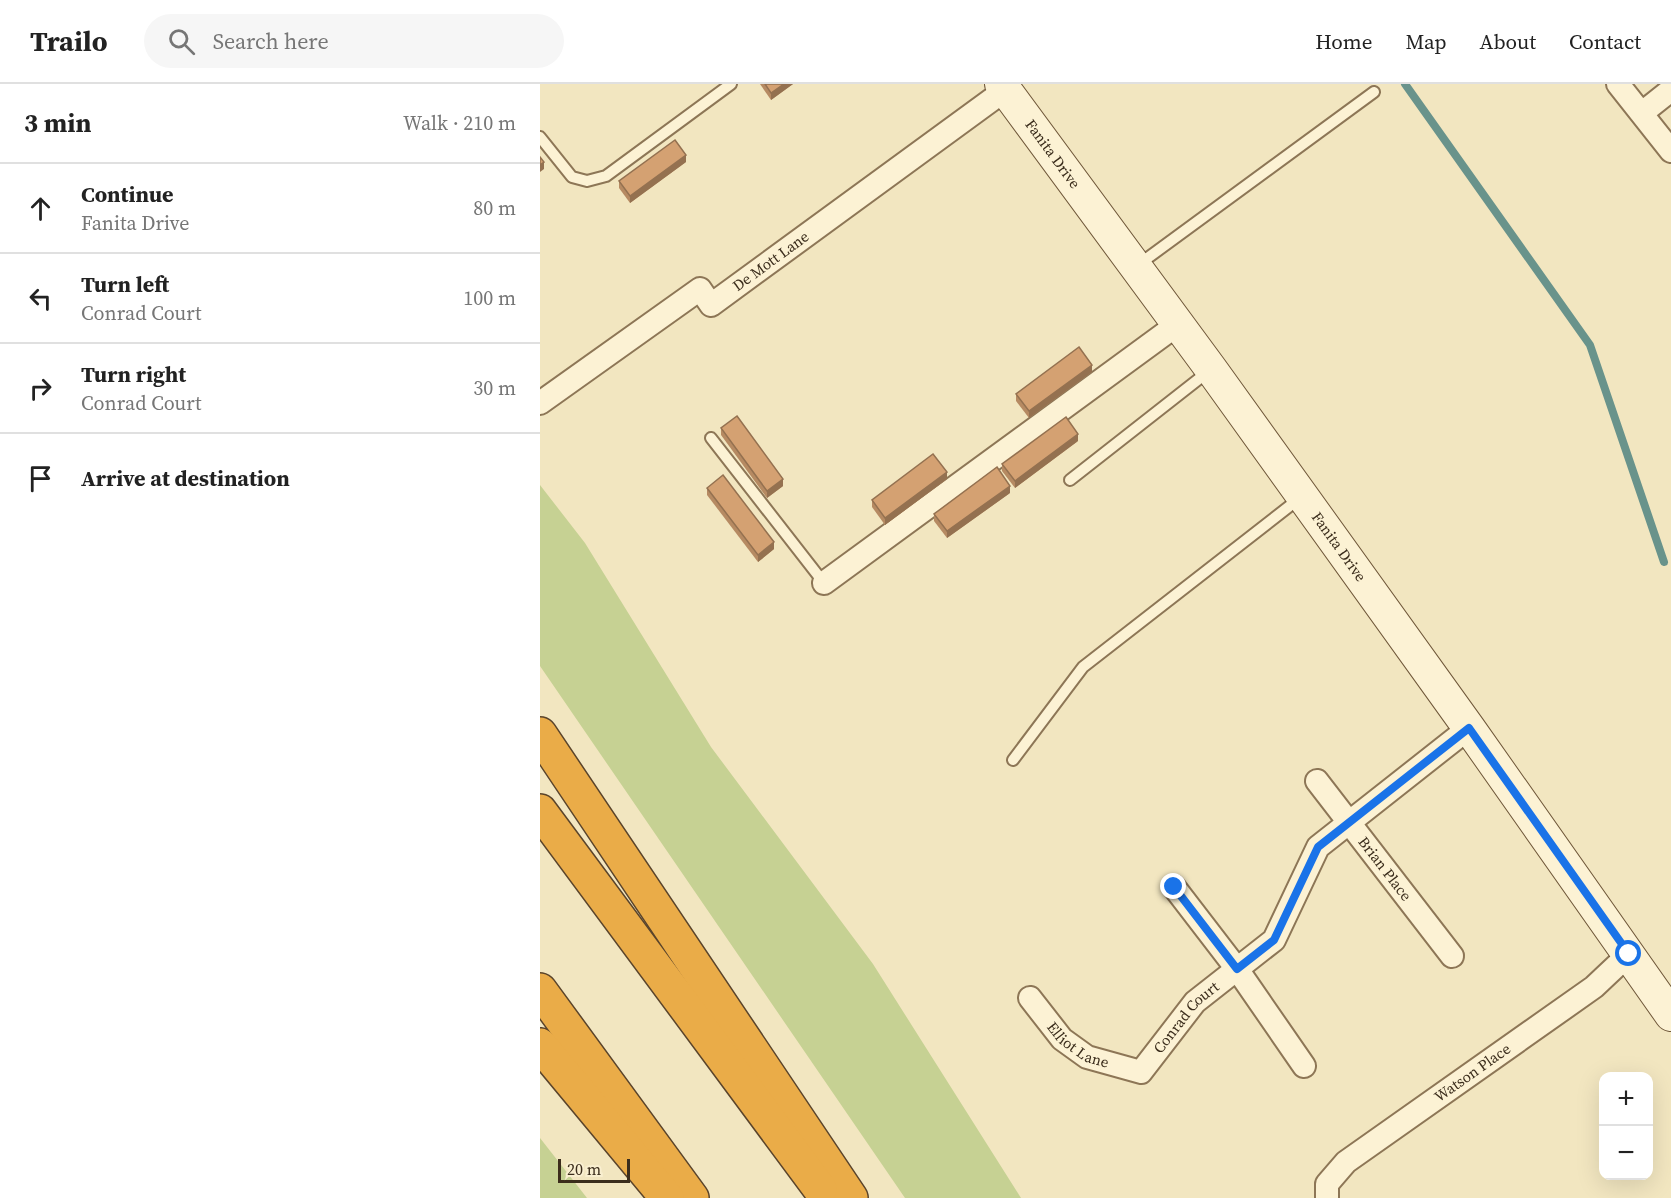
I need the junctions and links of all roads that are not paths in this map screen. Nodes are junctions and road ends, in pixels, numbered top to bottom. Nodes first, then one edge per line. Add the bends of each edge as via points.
1 (731, 84) edge
2 (1618, 84) edge
3 (1003, 87) edge
4 (1671, 90) edge
5 (1374, 92) dead end
6 (1642, 113) junction
7 (540, 137) edge
8 (1671, 152) edge
9 (1135, 266) junction
10 (1178, 324) junction
11 (1211, 369) junction
12 (540, 403) edge
13 (711, 438) dead end
14 (1070, 480) dead end
15 (1302, 496) junction
16 (824, 583) joint
17 (1469, 728) junction
18 (540, 734) edge
19 (1013, 760) dead end
20 (1317, 781) dead end
21 (540, 811) edge
22 (1350, 822) junction
23 (1174, 887) dead end
24 (1629, 954) junction
25 (1452, 956) dead end
26 (1237, 969) junction
27 (540, 990) edge
28 (1030, 998) dead end
29 (1671, 1015) edge
30 (540, 1045) edge
31 (1304, 1066) dead end
32 (1141, 1072) joint
33 (667, 1198) edge
34 (692, 1198) edge
35 (826, 1198) edge
36 (851, 1198) edge
37 (1327, 1198) edge

1 - 7 lane via 606,176 587,182 572,177
2 - 6 street
3 - 9 main road, Fanita Drive
3 - 12 street, De Mott Lane via 711,305 700,289
4 - 6 street
5 - 9 lane
6 - 8 street
9 - 10 main road, Fanita Drive
10 - 11 main road, Fanita Drive
10 - 16 street
11 - 14 lane
11 - 15 main road, Fanita Drive
13 - 16 lane
15 - 17 main road, Fanita Drive
15 - 19 lane via 1083,667
17 - 22 street, Conrad Court
17 - 24 main road, Fanita Drive
18 - 36 highway
20 - 22 street, Brian Place
21 - 35 highway
22 - 25 street, Brian Place
22 - 26 street, Conrad Court via 1318,847 1274,940
23 - 26 street
24 - 29 main road, Fanita Drive
24 - 37 street, Watson Place via 1594,987 1346,1162 1327,1184
26 - 31 street
26 - 32 street, Conrad Court via 1195,1002
27 - 34 highway
28 - 32 street, Elliot Lane via 1062,1039 1087,1057
30 - 33 highway

